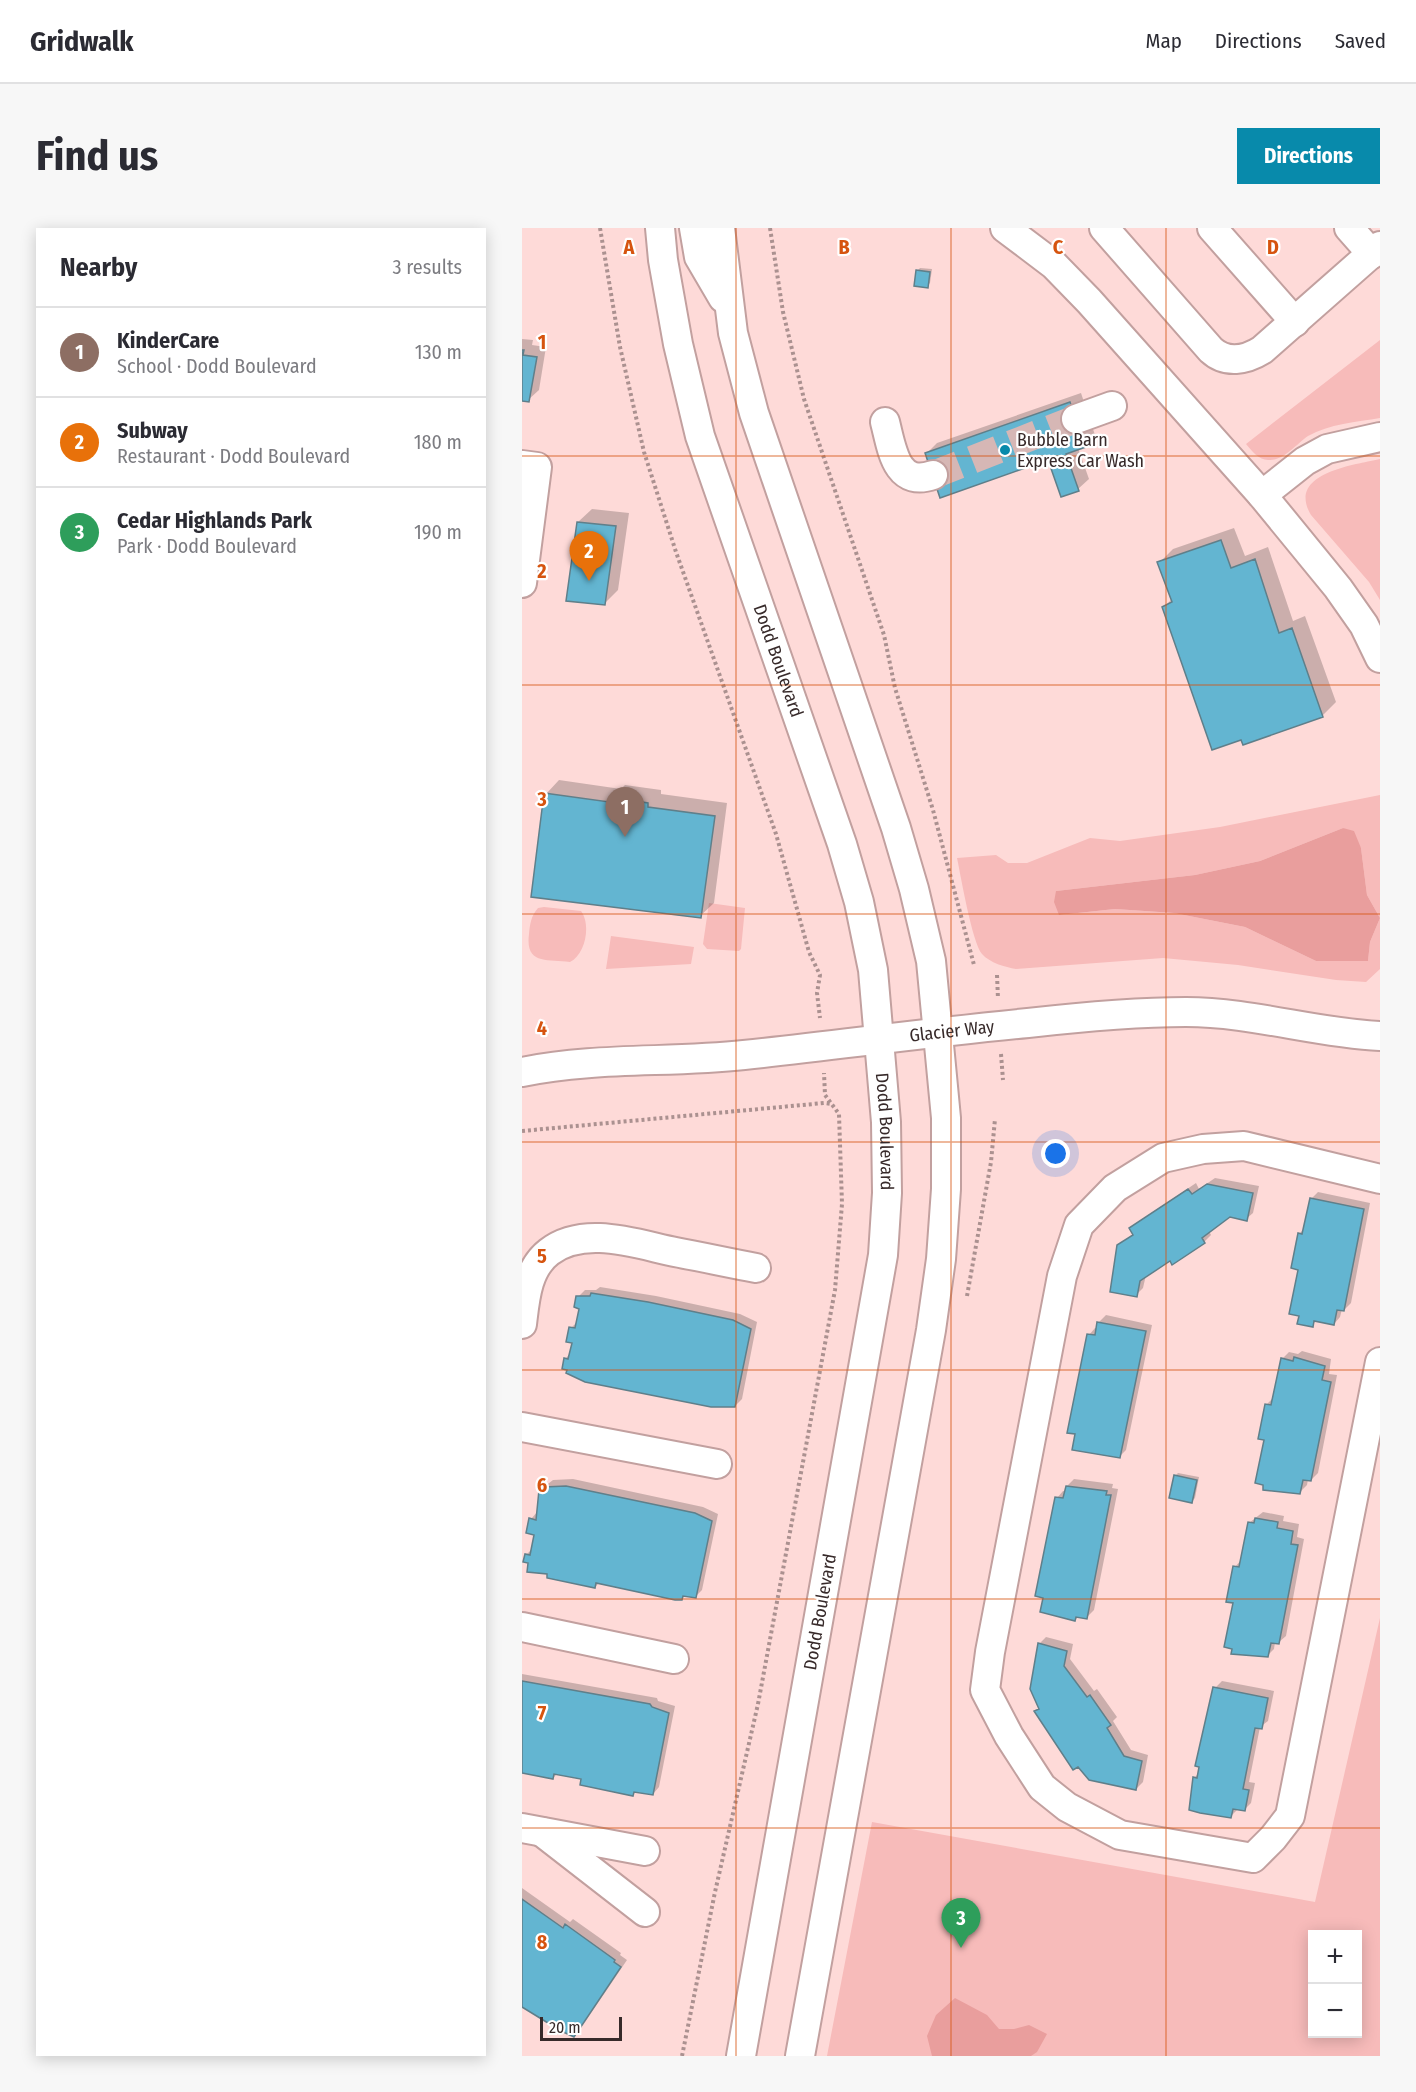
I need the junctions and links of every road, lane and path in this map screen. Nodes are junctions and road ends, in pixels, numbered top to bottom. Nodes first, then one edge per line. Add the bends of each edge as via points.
1 (600, 228) edge
2 (660, 228) edge
3 (694, 228) edge
4 (720, 228) edge
5 (771, 228) edge
6 (1007, 228) edge
7 (1104, 228) edge
8 (1212, 228) edge
9 (1349, 228) edge
10 (1376, 250) edge
11 (730, 311) junction
12 (1295, 322) junction
13 (1112, 406) dead end
14 (1076, 419) tunnel mouth
15 (885, 422) dead end
16 (1380, 437) edge
17 (522, 465) edge
18 (933, 475) tunnel mouth
19 (1262, 495) junction
20 (522, 583) edge
21 (1380, 658) edge
22 (974, 965) dead end
23 (938, 1032) junction
24 (1380, 1036) edge
25 (879, 1039) junction
26 (824, 1047) junction
27 (522, 1072) edge
28 (832, 1104) junction
29 (522, 1131) edge
30 (1380, 1179) edge
31 (756, 1268) dead end
32 (522, 1324) edge
33 (1380, 1362) edge
34 (522, 1426) edge
35 (717, 1464) dead end
36 (522, 1627) edge
37 (675, 1659) dead end
38 (532, 1830) edge
39 (645, 1851) dead end
40 (645, 1912) dead end
41 (682, 2056) edge
42 (741, 2056) edge
43 (800, 2056) edge

1 - 26 path via 620,346 644,452 776,834 809,952 820,975 817,993
2 - 25 street, Dodd Boulevard via 678,344 700,436 859,902 873,970
3 - 11 street via 699,257
4 - 11 street
5 - 22 path via 783,312 804,399 884,635
6 - 19 street via 1054,265 1089,301
7 - 12 street via 1217,355 1235,360 1255,355
8 - 12 street
9 - 10 street
10 - 12 street
11 - 23 street via 754,413 908,869 931,961
13 - 14 street
15 - 18 street via 897,460 907,475 921,479
16 - 19 street via 1327,449
17 - 20 street via 537,467
19 - 21 street via 1338,588 1364,625
23 - 24 street, Glacier Way via 1127,1013 1189,1012 1254,1017
23 - 25 street, Glacier Way
23 - 43 street via 946,1118 941,1259
25 - 26 street, Glacier Way
25 - 42 street, Dodd Boulevard via 886,1122 883,1255
26 - 27 street, Glacier Way via 709,1059 576,1064
26 - 28 path via 825,1095
28 - 29 path
28 - 41 path via 839,1114 842,1204 835,1290 758,1704
30 - 33 street via 1244,1146 1203,1149 1153,1164 1115,1188 1079,1225 1062,1276 985,1690 1042,1787 1067,1807 1119,1835 1253,1858 1290,1816
31 - 32 street via 612,1239 564,1244 548,1252 537,1265 526,1293
34 - 35 street
36 - 37 street
38 - 39 street
38 - 40 street

